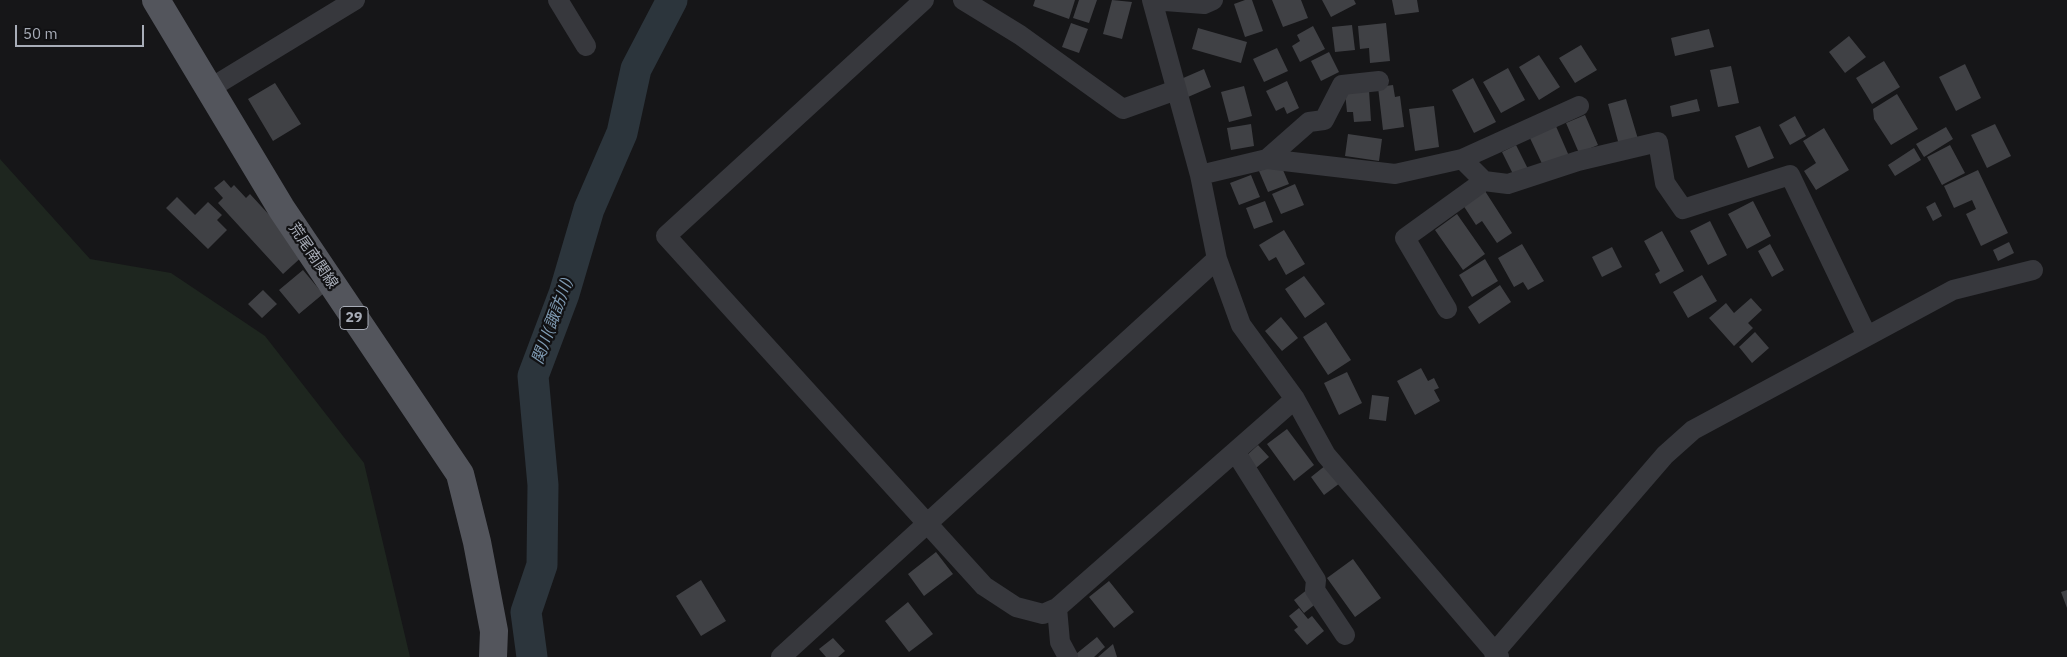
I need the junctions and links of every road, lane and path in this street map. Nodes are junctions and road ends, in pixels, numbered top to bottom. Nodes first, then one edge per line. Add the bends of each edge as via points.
1 (156, 0) edge
2 (355, 0) edge
3 (558, 0) edge
4 (924, 0) edge
5 (963, 0) edge
6 (1152, 0) edge
7 (1213, 0) edge
8 (586, 46) dead end
9 (1379, 81) dead end
10 (209, 89) junction
11 (1176, 90) junction
12 (1579, 106) dead end
13 (1267, 159) junction
14 (1462, 159) junction
15 (1200, 175) junction
16 (1484, 181) junction
17 (1217, 259) junction
18 (2033, 270) dead end
19 (1447, 309) dead end
20 (1867, 336) junction
21 (1295, 399) junction
22 (1236, 453) junction
23 (927, 523) junction
24 (1057, 608) junction
25 (1345, 635) dead end
26 (1496, 655) edge
27 (493, 657) edge
28 (781, 657) edge
29 (1068, 657) edge

1 - 10 main road, 荒尾南関線 / 29
2 - 10 street
3 - 8 street
4 - 23 street via 666,236
5 - 11 street via 1020,35 1123,109
6 - 7 street via 1204,4
6 - 11 street
9 - 13 street via 1342,85 1324,120 1309,122
10 - 27 main road, 荒尾南関線 / 29 via 286,216 460,474 472,517 494,631
11 - 15 street
12 - 14 street
13 - 14 street via 1395,174
13 - 15 street
14 - 16 street
15 - 17 street
16 - 19 street via 1405,238
16 - 20 street via 1508,184 1578,160 1658,142 1665,183 1683,209 1790,175
17 - 21 street via 1241,325
17 - 23 street
18 - 20 street via 1953,290
20 - 26 street via 1693,430 1665,455
21 - 22 street
21 - 26 street via 1326,455
22 - 24 street
22 - 25 street via 1316,580 1315,590
23 - 24 street via 984,586 1016,606 1043,614
23 - 28 street
24 - 29 street via 1060,642

